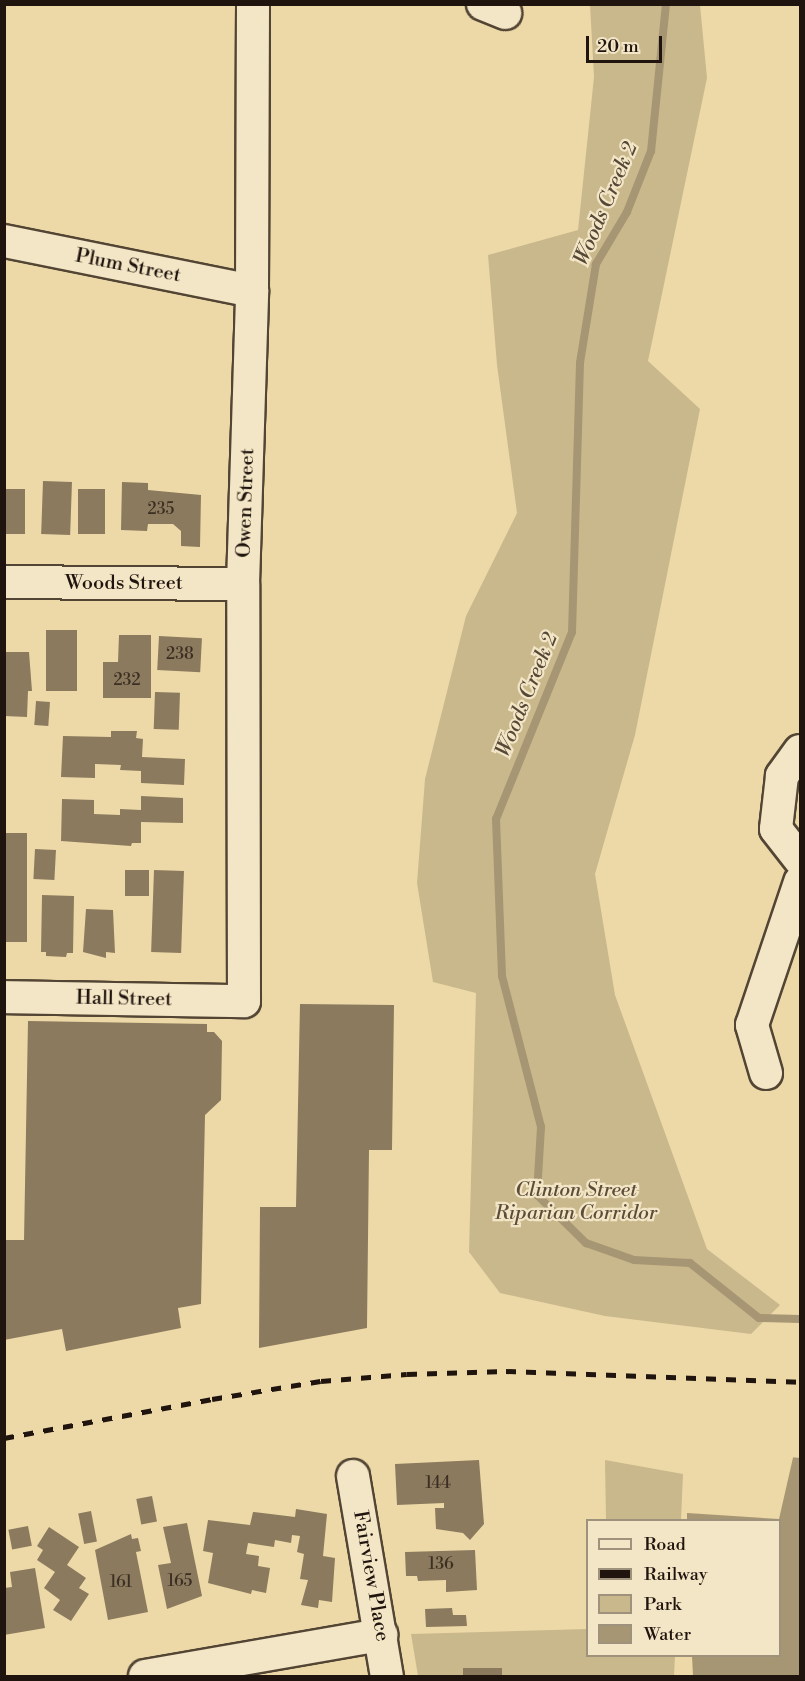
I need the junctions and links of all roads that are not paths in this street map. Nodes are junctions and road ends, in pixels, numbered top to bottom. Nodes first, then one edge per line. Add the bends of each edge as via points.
1 (253, 4) edge
2 (4, 241) edge
3 (252, 291) junction
4 (4, 582) edge
5 (243, 584) junction
6 (801, 751) edge
7 (801, 860) edge
8 (801, 882) edge
9 (4, 997) edge
10 (244, 1001) joint
11 (766, 1073) dead end
12 (353, 1476) dead end
13 (381, 1635) junction
14 (189, 1673) edge
15 (145, 1677) edge
16 (387, 1677) edge

1 - 3 street, Owen Street
2 - 3 street, Plum Street
3 - 5 street, Owen Street
4 - 5 street, Woods Street
5 - 10 street, Owen Street
6 - 7 street via 782,776 776,830
8 - 11 street via 752,1025
9 - 10 street, Hall Street
12 - 13 street, Fairview Place
13 - 14 street
13 - 16 street, Fairview Place
14 - 15 street

